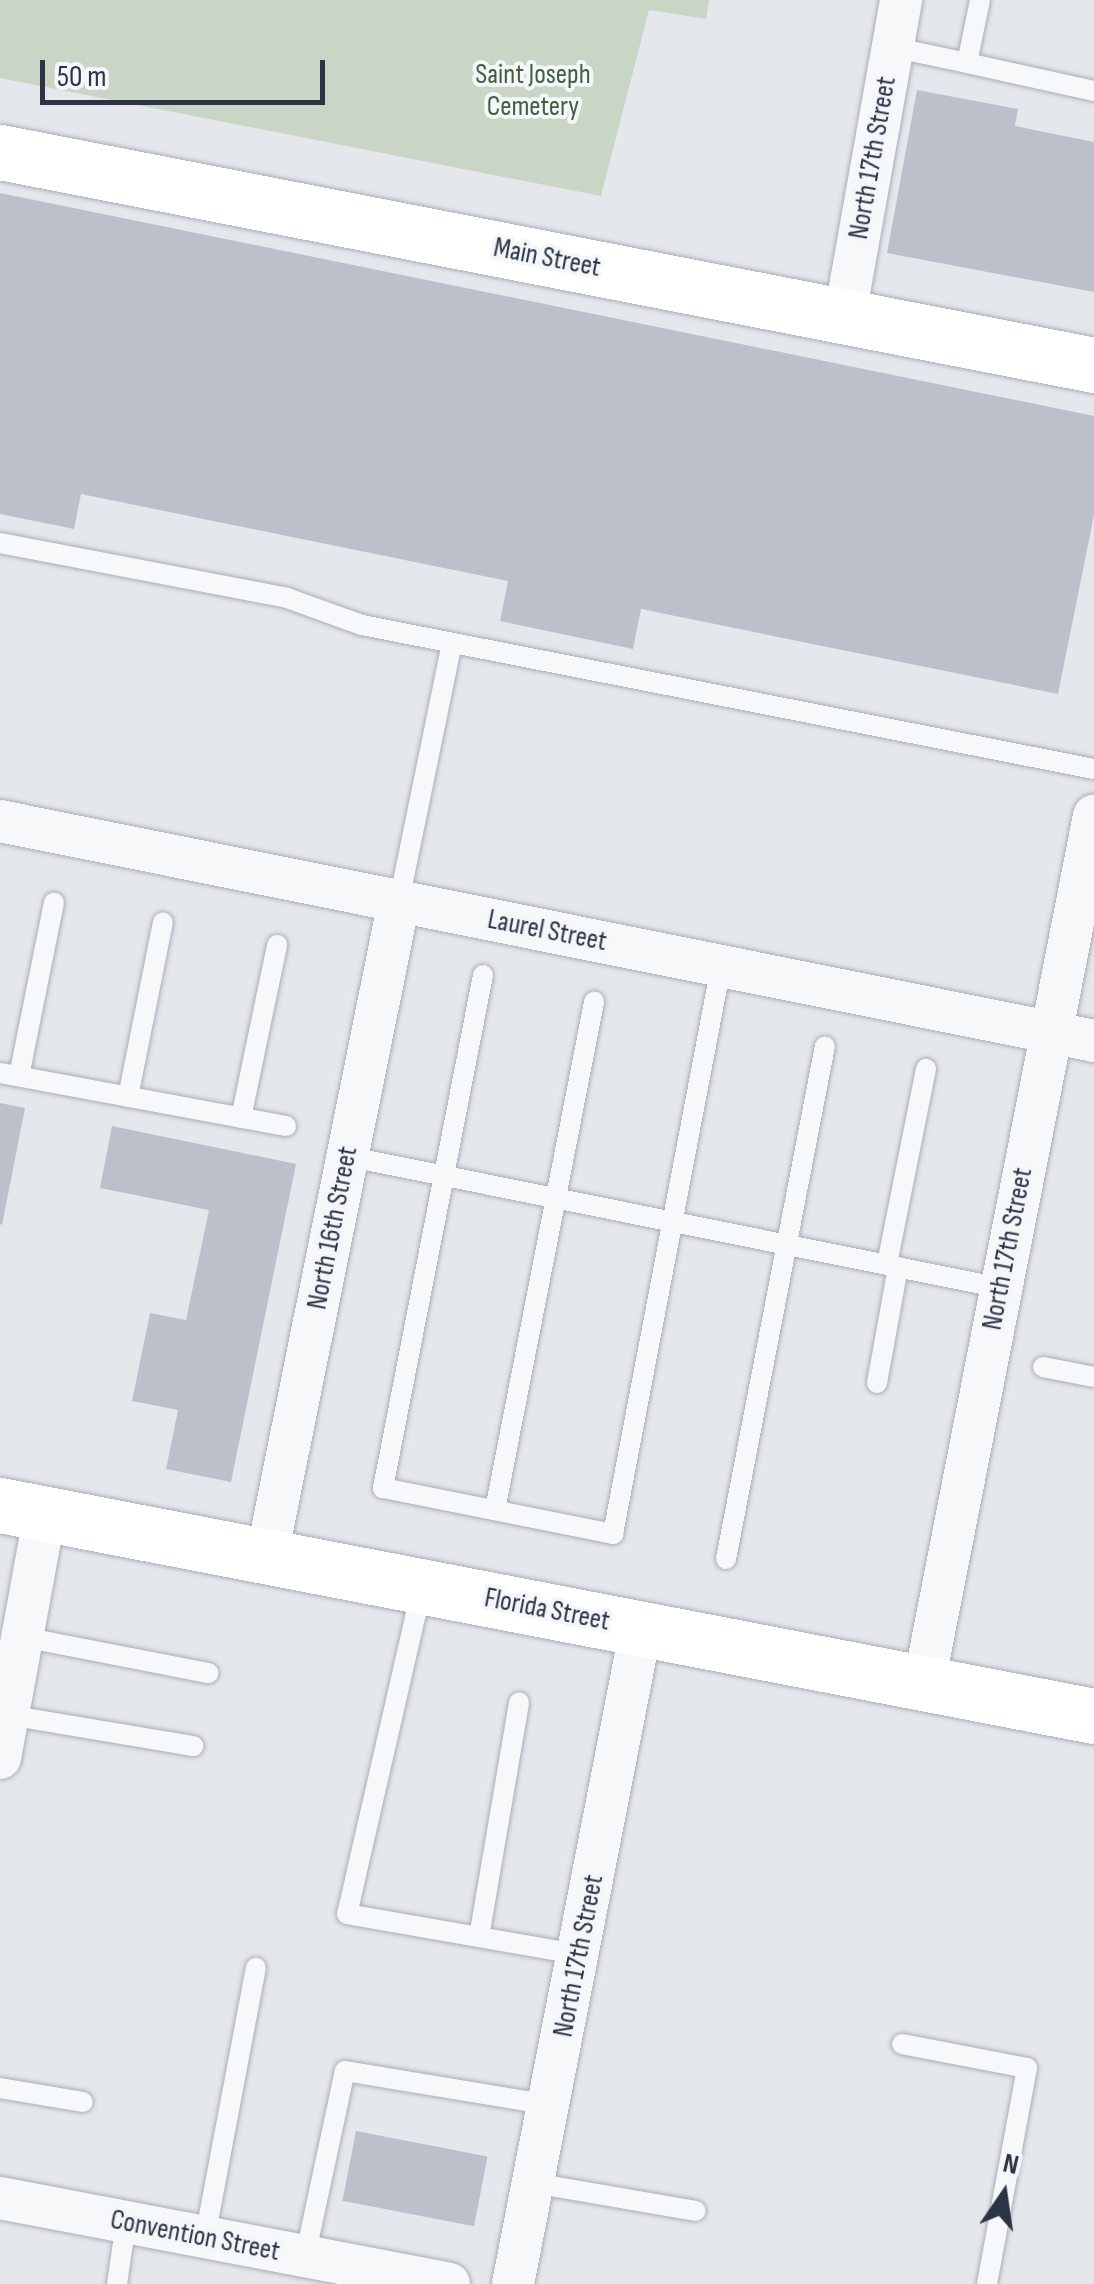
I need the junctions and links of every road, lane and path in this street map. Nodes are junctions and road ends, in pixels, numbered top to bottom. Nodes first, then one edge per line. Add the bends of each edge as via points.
1 (901, 0) edge
2 (980, 0) edge
3 (892, 48) junction
4 (967, 63) junction
5 (1094, 91) edge
6 (0, 152) edge
7 (844, 315) junction
8 (1094, 365) edge
9 (0, 543) edge
10 (452, 643) junction
11 (1094, 769) edge
12 (1094, 816) edge
13 (0, 822) edge
14 (54, 902) dead end
15 (399, 902) junction
16 (163, 922) dead end
17 (277, 944) dead end
18 (721, 966) junction
19 (483, 975) dead end
20 (594, 1002) dead end
21 (1052, 1030) junction
22 (1094, 1040) edge
23 (824, 1046) dead end
24 (926, 1069) dead end
25 (10, 1074) edge
26 (128, 1097) junction
27 (241, 1118) junction
28 (286, 1126) dead end
29 (346, 1156) junction
30 (445, 1176) junction
31 (558, 1199) junction
32 (672, 1222) junction
33 (789, 1245) junction
34 (892, 1266) junction
35 (1001, 1288) junction
36 (1042, 1367) dead end
37 (1094, 1377) edge
38 (876, 1383) dead end
39 (23, 1510) edge
40 (495, 1510) junction
41 (267, 1555) junction
42 (726, 1559) dead end
43 (422, 1586) junction
44 (641, 1628) junction
45 (22, 1637) junction
46 (209, 1673) dead end
47 (924, 1682) junction
48 (519, 1702) dead end
49 (8, 1715) junction
50 (1094, 1716) edge
51 (194, 1746) dead end
52 (0, 1758) edge
53 (479, 1937) junction
54 (580, 1955) junction
55 (256, 1968) dead end
56 (902, 2044) dead end
57 (0, 2088) edge
58 (83, 2102) dead end
59 (550, 2105) junction
60 (534, 2183) junction
61 (0, 2198) edge
62 (696, 2212) dead end
63 (126, 2222) junction
64 (205, 2237) junction
65 (305, 2256) junction
66 (117, 2284) edge
67 (449, 2284) edge
68 (513, 2284) edge
69 (987, 2284) edge

1 - 3 street, North 17th Street
2 - 4 lane
3 - 4 lane
3 - 7 street, North 17th Street
4 - 5 lane
6 - 7 street, Main Street
7 - 8 street, Main Street
9 - 10 lane via 287,598 362,625
10 - 11 lane
10 - 15 lane
12 - 21 street, North 17th Street
13 - 15 street, Laurel Street
14 - 25 lane
15 - 18 street, Laurel Street
15 - 29 street, North 16th Street
16 - 26 lane
17 - 27 lane
18 - 21 street, Laurel Street
18 - 32 lane
19 - 30 lane
20 - 31 lane
21 - 22 street, Laurel Street
21 - 35 street, North 17th Street
23 - 33 lane
24 - 34 lane
25 - 26 lane
26 - 27 lane
27 - 28 lane
29 - 30 lane
29 - 41 street, North 16th Street
30 - 31 lane
30 - 40 lane via 383,1488
31 - 32 lane
31 - 40 lane
32 - 33 lane
32 - 40 lane via 613,1534
33 - 34 lane
33 - 42 lane
34 - 35 lane
34 - 38 lane
35 - 47 street, North 17th Street
36 - 37 lane
39 - 41 street, Florida Street
39 - 45 street
41 - 43 street, Florida Street
43 - 44 street, Florida Street
43 - 53 lane via 347,1914
44 - 47 street, Florida Street
44 - 54 street, North 17th Street
45 - 46 lane
45 - 49 street
47 - 50 street, Florida Street
48 - 53 lane
49 - 51 lane
49 - 52 street
53 - 54 lane
54 - 59 street, North 17th Street
55 - 64 lane
56 - 69 lane via 1027,2068
57 - 58 lane
59 - 60 street, North 17th Street
59 - 65 lane via 345,2072
60 - 62 lane
60 - 68 street, North 17th Street
61 - 63 street, Convention Street
63 - 64 street, Convention Street
63 - 66 lane
64 - 65 street, Convention Street
65 - 67 street, Convention Street

